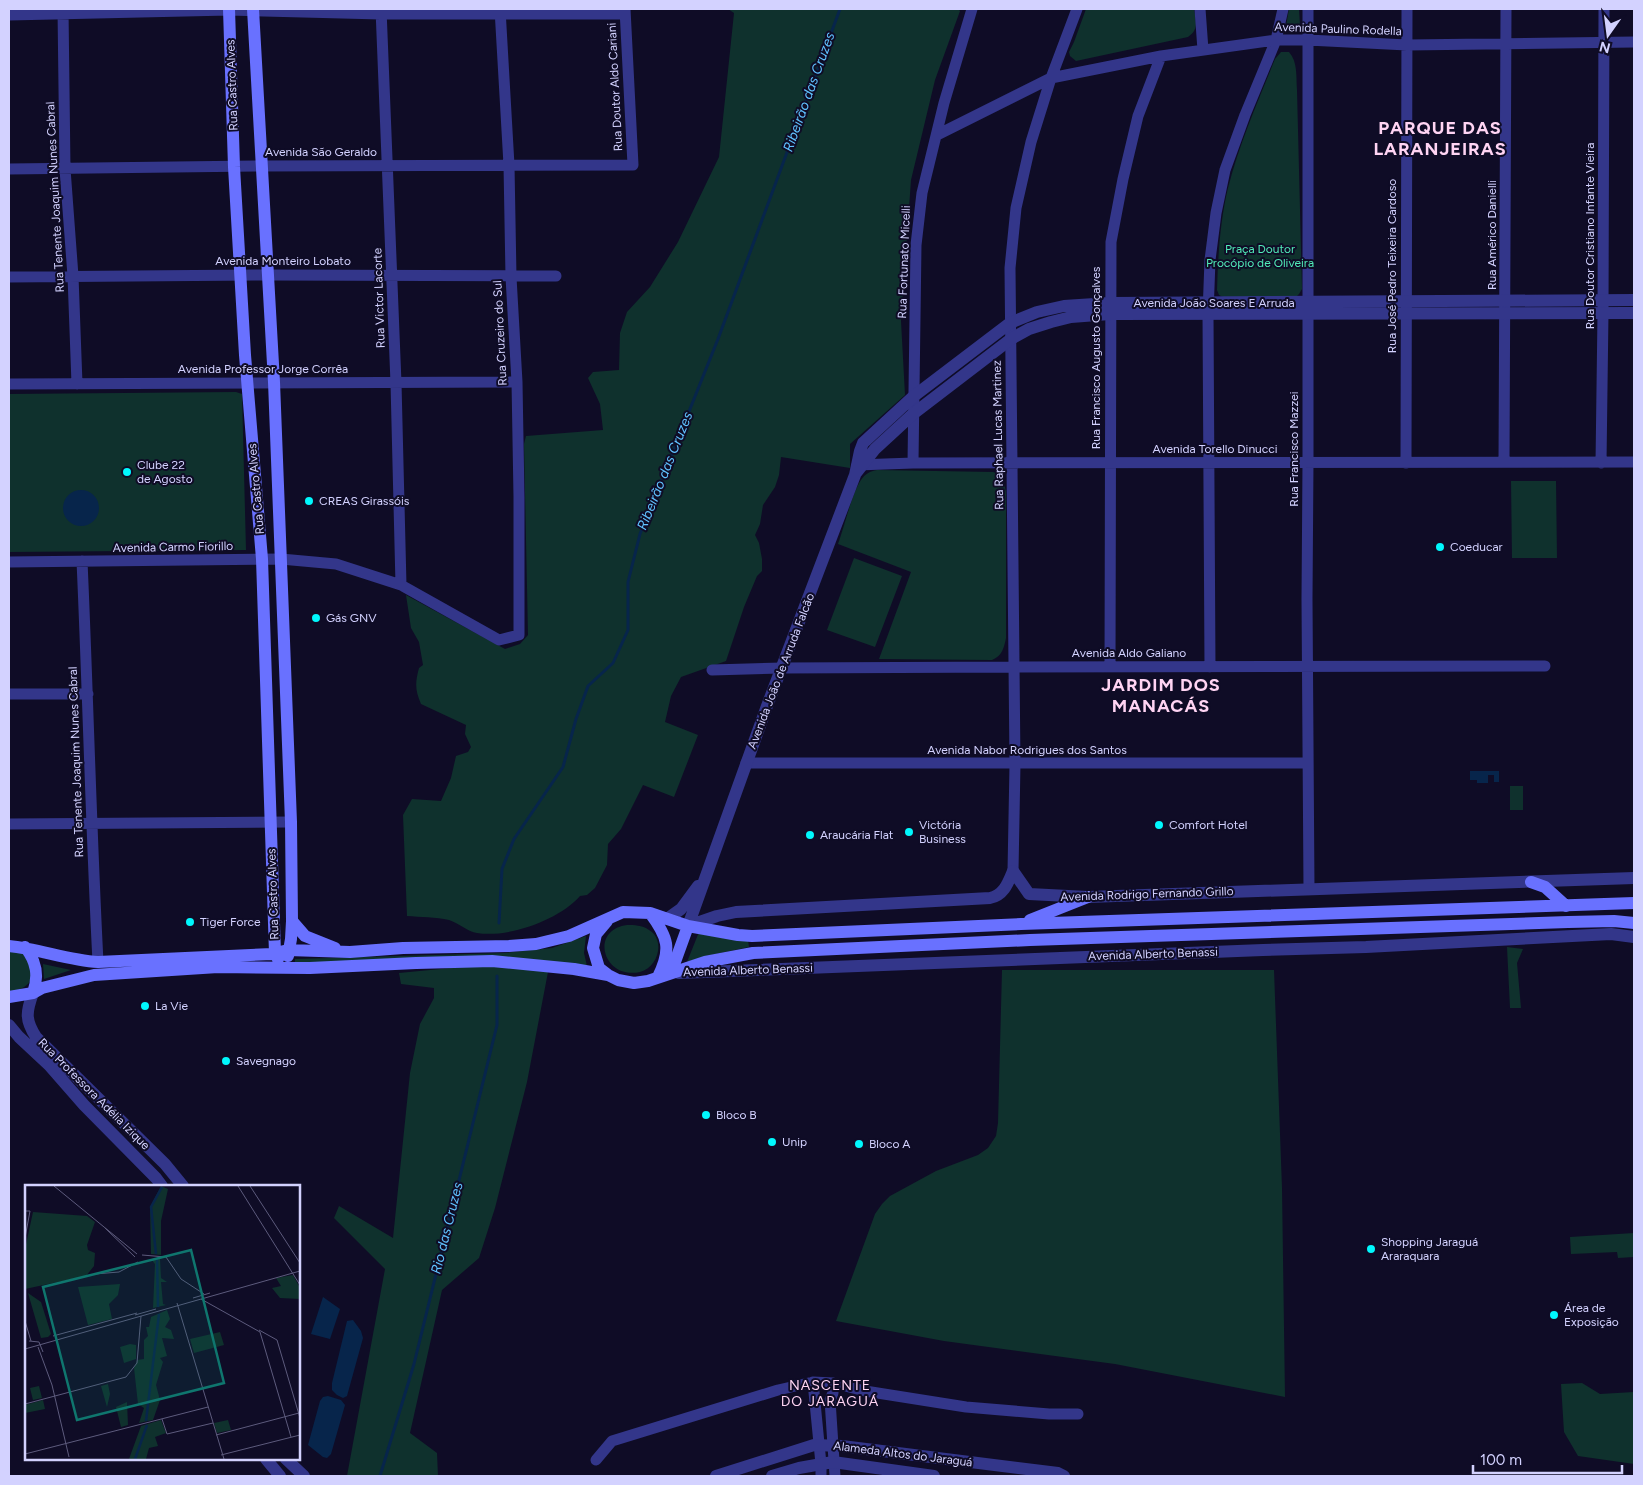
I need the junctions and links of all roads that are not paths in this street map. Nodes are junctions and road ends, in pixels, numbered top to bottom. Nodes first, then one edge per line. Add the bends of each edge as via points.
1 (972, 9) edge
2 (1077, 9) edge
3 (1200, 9) edge
4 (1283, 9) edge
5 (1308, 9) edge
6 (1407, 9) edge
7 (1506, 9) edge
8 (1604, 9) edge
9 (229, 10) edge
10 (253, 10) edge
11 (63, 11) edge
12 (381, 11) edge
13 (625, 11) edge
14 (500, 12) edge
15 (9, 15) edge
16 (1276, 40) junction
17 (1308, 40) junction
18 (1605, 42) junction
19 (1634, 42) edge
20 (1507, 44) junction
21 (1407, 45) junction
22 (1203, 50) junction
23 (1161, 56) junction
24 (1051, 78) junction
25 (937, 135) junction
26 (509, 165) junction
27 (633, 165) joint
28 (262, 166) junction
29 (387, 166) junction
30 (234, 167) junction
31 (9, 169) edge
32 (65, 169) junction
33 (268, 275) junction
34 (392, 275) junction
35 (73, 276) junction
36 (240, 276) junction
37 (556, 276) dead end
38 (9, 277) edge
39 (511, 277) junction
40 (1634, 300) edge
41 (1405, 307) junction
42 (1506, 307) junction
43 (1603, 307) junction
44 (1308, 308) junction
45 (1110, 309) junction
46 (1208, 309) junction
47 (1634, 312) edge
48 (1010, 323) junction
49 (1010, 338) junction
50 (248, 382) junction
51 (274, 382) junction
52 (517, 382) junction
53 (396, 383) junction
54 (9, 384) edge
55 (77, 384) junction
56 (914, 396) junction
57 (913, 414) junction
58 (1308, 462) junction
59 (1504, 462) junction
60 (1634, 462) edge
61 (913, 463) junction
62 (1110, 463) junction
63 (1209, 463) junction
64 (1406, 463) junction
65 (1601, 463) junction
66 (1012, 464) junction
67 (858, 468) junction
68 (262, 559) junction
69 (280, 559) junction
70 (9, 562) edge
71 (82, 562) junction
72 (401, 586) junction
73 (499, 640) joint
74 (1545, 666) dead end
75 (1014, 667) junction
76 (1110, 667) junction
77 (1210, 667) junction
78 (1308, 667) junction
79 (782, 668) junction
80 (712, 670) dead end
81 (9, 694) edge
82 (88, 694) junction
83 (746, 763) junction
84 (1308, 763) junction
85 (1015, 764) junction
86 (291, 822) junction
87 (271, 823) junction
88 (9, 824) edge
89 (91, 824) junction
90 (273, 867) junction
91 (292, 867) junction
92 (709, 869) junction
93 (1013, 871) junction
94 (1634, 878) edge
95 (1531, 882) junction
96 (1309, 889) junction
97 (1088, 897) junction
98 (1634, 903) edge
99 (1566, 906) junction
100 (650, 913) junction
101 (612, 916) junction
102 (667, 919) junction
103 (292, 921) junction
104 (1634, 923) edge
105 (1021, 924) junction
106 (688, 926) junction
107 (1634, 937) edge
108 (9, 939) edge
109 (9, 946) edge
110 (25, 947) junction
111 (288, 950) junction
112 (347, 952) junction
113 (275, 953) junction
114 (98, 962) junction
115 (284, 968) junction
116 (671, 973) junction
117 (608, 975) junction
118 (658, 977) junction
119 (33, 993) junction
120 (9, 998) edge
121 (9, 1025) edge
122 (161, 1185) edge
123 (182, 1185) edge
124 (813, 1382) junction
125 (833, 1388) junction
126 (1078, 1414) dead end
127 (832, 1442) junction
128 (819, 1445) junction
129 (267, 1460) edge
130 (287, 1460) edge
131 (596, 1460) dead end
132 (825, 1468) edge
133 (280, 1476) edge
134 (304, 1476) edge
135 (716, 1476) edge
136 (772, 1476) edge
137 (835, 1476) edge
138 (934, 1476) edge
139 (1064, 1476) edge

1 - 25 street, Rua Fortunato Micelli
2 - 24 street, Rua Raphael Lucas Martinez
3 - 22 street
4 - 16 street
5 - 17 street, Rua Francisco Mazzei
6 - 21 street, Rua José Pedro Teixeira Cardoso
7 - 20 street, Rua Américo Danielli
8 - 18 street, Rua Doutor Cristiano Infante Vieira
9 - 10 street
9 - 11 street
9 - 30 main road, Rua Castro Alves
10 - 12 street
10 - 28 main road, Rua Castro Alves
11 - 15 street
11 - 32 street, Rua Tenente Joaquim Nunes Cabral
12 - 14 street
12 - 29 street, Rua Victor Lacorte
13 - 14 street
13 - 27 street, Rua Doutor Aldo Cariani
14 - 26 street, Rua Cruzeiro do Sul
16 - 17 street, Avenida Paulino Rodella
16 - 22 street, Avenida Paulino Rodella
16 - 46 street via 1225,170 1210,260
17 - 21 street, Avenida Paulino Rodella
17 - 44 street, Rua Francisco Mazzei
18 - 19 street, Avenida Paulino Rodella
18 - 20 street, Avenida Paulino Rodella
18 - 43 street, Rua Doutor Cristiano Infante Vieira
20 - 21 street, Avenida Paulino Rodella
20 - 42 street, Rua Américo Danielli
21 - 41 street, Rua José Pedro Teixeira Cardoso
22 - 23 street, Avenida Paulino Rodella
23 - 24 street, Avenida Paulino Rodella
23 - 45 street, Rua Francisco Augusto Gonçalves via 1138,116 1123,178 1111,242
24 - 25 street, Avenida Paulino Rodella
24 - 48 street, Rua Raphael Lucas Martinez via 1031,142 1016,208 1010,268
25 - 56 street, Rua Fortunato Micelli via 922,193 916,245
26 - 27 street, Avenida São Geraldo
26 - 29 street, Avenida São Geraldo
26 - 39 street, Rua Cruzeiro do Sul
28 - 29 street, Avenida São Geraldo
28 - 30 street, Avenida São Geraldo
28 - 33 main road, Rua Castro Alves
29 - 34 street, Rua Victor Lacorte
30 - 32 street, Avenida São Geraldo
30 - 36 main road, Rua Castro Alves
31 - 32 street, Avenida São Geraldo
32 - 35 street, Rua Tenente Joaquim Nunes Cabral
33 - 34 street, Avenida Monteiro Lobato
33 - 36 street, Avenida Monteiro Lobato
33 - 51 main road, Rua Castro Alves
34 - 39 street, Avenida Monteiro Lobato
34 - 53 street, Rua Victor Lacorte
35 - 36 street, Avenida Monteiro Lobato
35 - 38 street, Avenida Monteiro Lobato
35 - 55 street, Rua Tenente Joaquim Nunes Cabral
36 - 50 main road, Rua Castro Alves
37 - 39 street, Avenida Monteiro Lobato
39 - 52 street, Rua Cruzeiro do Sul
40 - 43 street, Avenida João Soares E Arruda
41 - 42 street, Avenida João Soares E Arruda
41 - 44 street, Avenida João Soares E Arruda
41 - 64 street, Rua José Pedro Teixeira Cardoso
42 - 43 street, Avenida João Soares E Arruda
42 - 59 street, Rua Américo Danielli
43 - 47 street, Avenida João Soares E Arruda
43 - 65 street, Rua Doutor Cristiano Infante Vieira
44 - 46 street, Avenida João Soares E Arruda
44 - 58 street, Rua Francisco Mazzei
45 - 46 street, Avenida João Soares E Arruda
45 - 48 street, Avenida João Soares E Arruda via 1064,306
45 - 49 street, Avenida João Soares E Arruda via 1051,322
45 - 62 street, Rua Francisco Augusto Gonçalves
46 - 63 street
48 - 49 street, Rua Raphael Lucas Martinez
48 - 56 street, Avenida João Soares E Arruda
49 - 57 street, Avenida João Soares E Arruda
49 - 66 street, Rua Raphael Lucas Martinez
50 - 51 street, Avenida Professor Jorge Corrêa
50 - 55 street, Avenida Professor Jorge Corrêa
50 - 68 main road, Rua Castro Alves
51 - 53 street, Avenida Professor Jorge Corrêa
51 - 69 main road, Rua Castro Alves
52 - 53 street, Avenida Professor Jorge Corrêa
52 - 73 street, Rua Cruzeiro do Sul via 519,635
53 - 72 street, Rua Victor Lacorte
54 - 55 street, Avenida Professor Jorge Corrêa
56 - 57 street, Rua Fortunato Micelli
56 - 67 street, Avenida João Soares E Arruda via 863,443
57 - 61 street, Rua Fortunato Micelli
57 - 67 street, Avenida João Soares E Arruda
58 - 63 street, Avenida Torello Dinucci
58 - 64 street, Avenida Torello Dinucci
58 - 78 street, Rua Francisco Mazzei
59 - 64 street, Avenida Torello Dinucci
59 - 65 street, Avenida Torello Dinucci
60 - 65 street, Avenida Torello Dinucci
61 - 66 street, Avenida Torello Dinucci
61 - 67 street, Avenida Torello Dinucci
62 - 63 street, Avenida Torello Dinucci
62 - 66 street, Avenida Torello Dinucci
62 - 76 street, Rua Francisco Augusto Gonçalves
63 - 77 street
66 - 75 street, Rua Raphael Lucas Martinez
67 - 79 street, Avenida João de Arruda Falcão
68 - 69 street, Avenida Carmo Fiorillo
68 - 71 street, Avenida Carmo Fiorillo
68 - 87 main road, Rua Castro Alves
69 - 72 street, Avenida Carmo Fiorillo via 336,564
69 - 86 main road, Rua Castro Alves
70 - 71 street, Avenida Carmo Fiorillo
71 - 82 street, Rua Tenente Joaquim Nunes Cabral
72 - 73 street, Avenida Carmo Fiorillo
74 - 78 street, Avenida Aldo Galiano
75 - 76 street, Avenida Aldo Galiano
75 - 79 street, Avenida Aldo Galiano
75 - 85 street, Rua Raphael Lucas Martinez
76 - 77 street, Avenida Aldo Galiano
77 - 78 street, Avenida Aldo Galiano
78 - 84 street, Rua Francisco Mazzei
79 - 80 street, Avenida Aldo Galiano
79 - 83 street, Avenida João de Arruda Falcão
81 - 82 street
82 - 89 street, Rua Tenente Joaquim Nunes Cabral
83 - 85 street, Avenida Nabor Rodrigues dos Santos
83 - 92 street, Avenida João de Arruda Falcão
84 - 85 street, Avenida Nabor Rodrigues dos Santos
84 - 96 street, Rua Francisco Mazzei
85 - 93 street, Rua Raphael Lucas Martinez
86 - 87 street
86 - 91 main road, Rua Castro Alves
87 - 89 street
87 - 90 main road, Rua Castro Alves
88 - 89 street
89 - 114 street, Rua Tenente Joaquim Nunes Cabral
90 - 91 main road
90 - 113 main road, Rua Castro Alves
91 - 103 main road, Rua Castro Alves
92 - 102 street, Avenida João de Arruda Falcão via 681,909
92 - 106 street, Avenida João de Arruda Falcão
93 - 97 street, Avenida Rodrigo Fernando Grillo via 1030,894
93 - 106 street via 1002,892 990,898 736,912
94 - 95 street, Avenida Rodrigo Fernando Grillo
95 - 96 street, Avenida Rodrigo Fernando Grillo
95 - 99 main road via 1545,887
96 - 97 street, Avenida Rodrigo Fernando Grillo
97 - 105 main road
98 - 99 main road
99 - 105 main road
100 - 101 main road via 623,912
100 - 102 main road
100 - 118 main road via 666,941 667,951
101 - 112 main road via 570,936 536,944
101 - 117 main road via 596,934 593,948 599,968
102 - 106 main road
103 - 111 main road, Rua Castro Alves
103 - 112 main road via 305,936
104 - 116 main road via 1568,922 753,952
105 - 106 main road via 752,936
106 - 116 main road
107 - 116 street, Avenida Alberto Benassi via 1611,934 1366,947
108 - 110 street
109 - 110 main road
110 - 114 main road
110 - 119 main road via 35,964
111 - 112 main road
111 - 113 main road
111 - 115 main road, Rua Castro Alves
113 - 114 main road
113 - 115 main road, Rua Castro Alves
115 - 117 main road via 492,961 557,966
115 - 119 main road via 218,967 94,975
116 - 118 main road
117 - 118 main road via 634,983
119 - 120 main road
119 - 123 street, Rua Professora Adélia Izique via 28,1018 36,1037
121 - 122 street
124 - 125 street
124 - 128 street
124 - 131 street via 612,1441
125 - 126 street via 966,1406
125 - 127 street via 839,1432
127 - 128 street, Alameda Altos do Jaraguá
127 - 132 street
127 - 139 street, Alameda Altos do Jaraguá
128 - 132 street
128 - 135 street, Alameda Altos do Jaraguá
129 - 133 street
130 - 134 street
132 - 136 street, Alameda Altos do Jaraguá via 799,1468
132 - 137 street
132 - 138 street, Alameda Altos do Jaraguá

